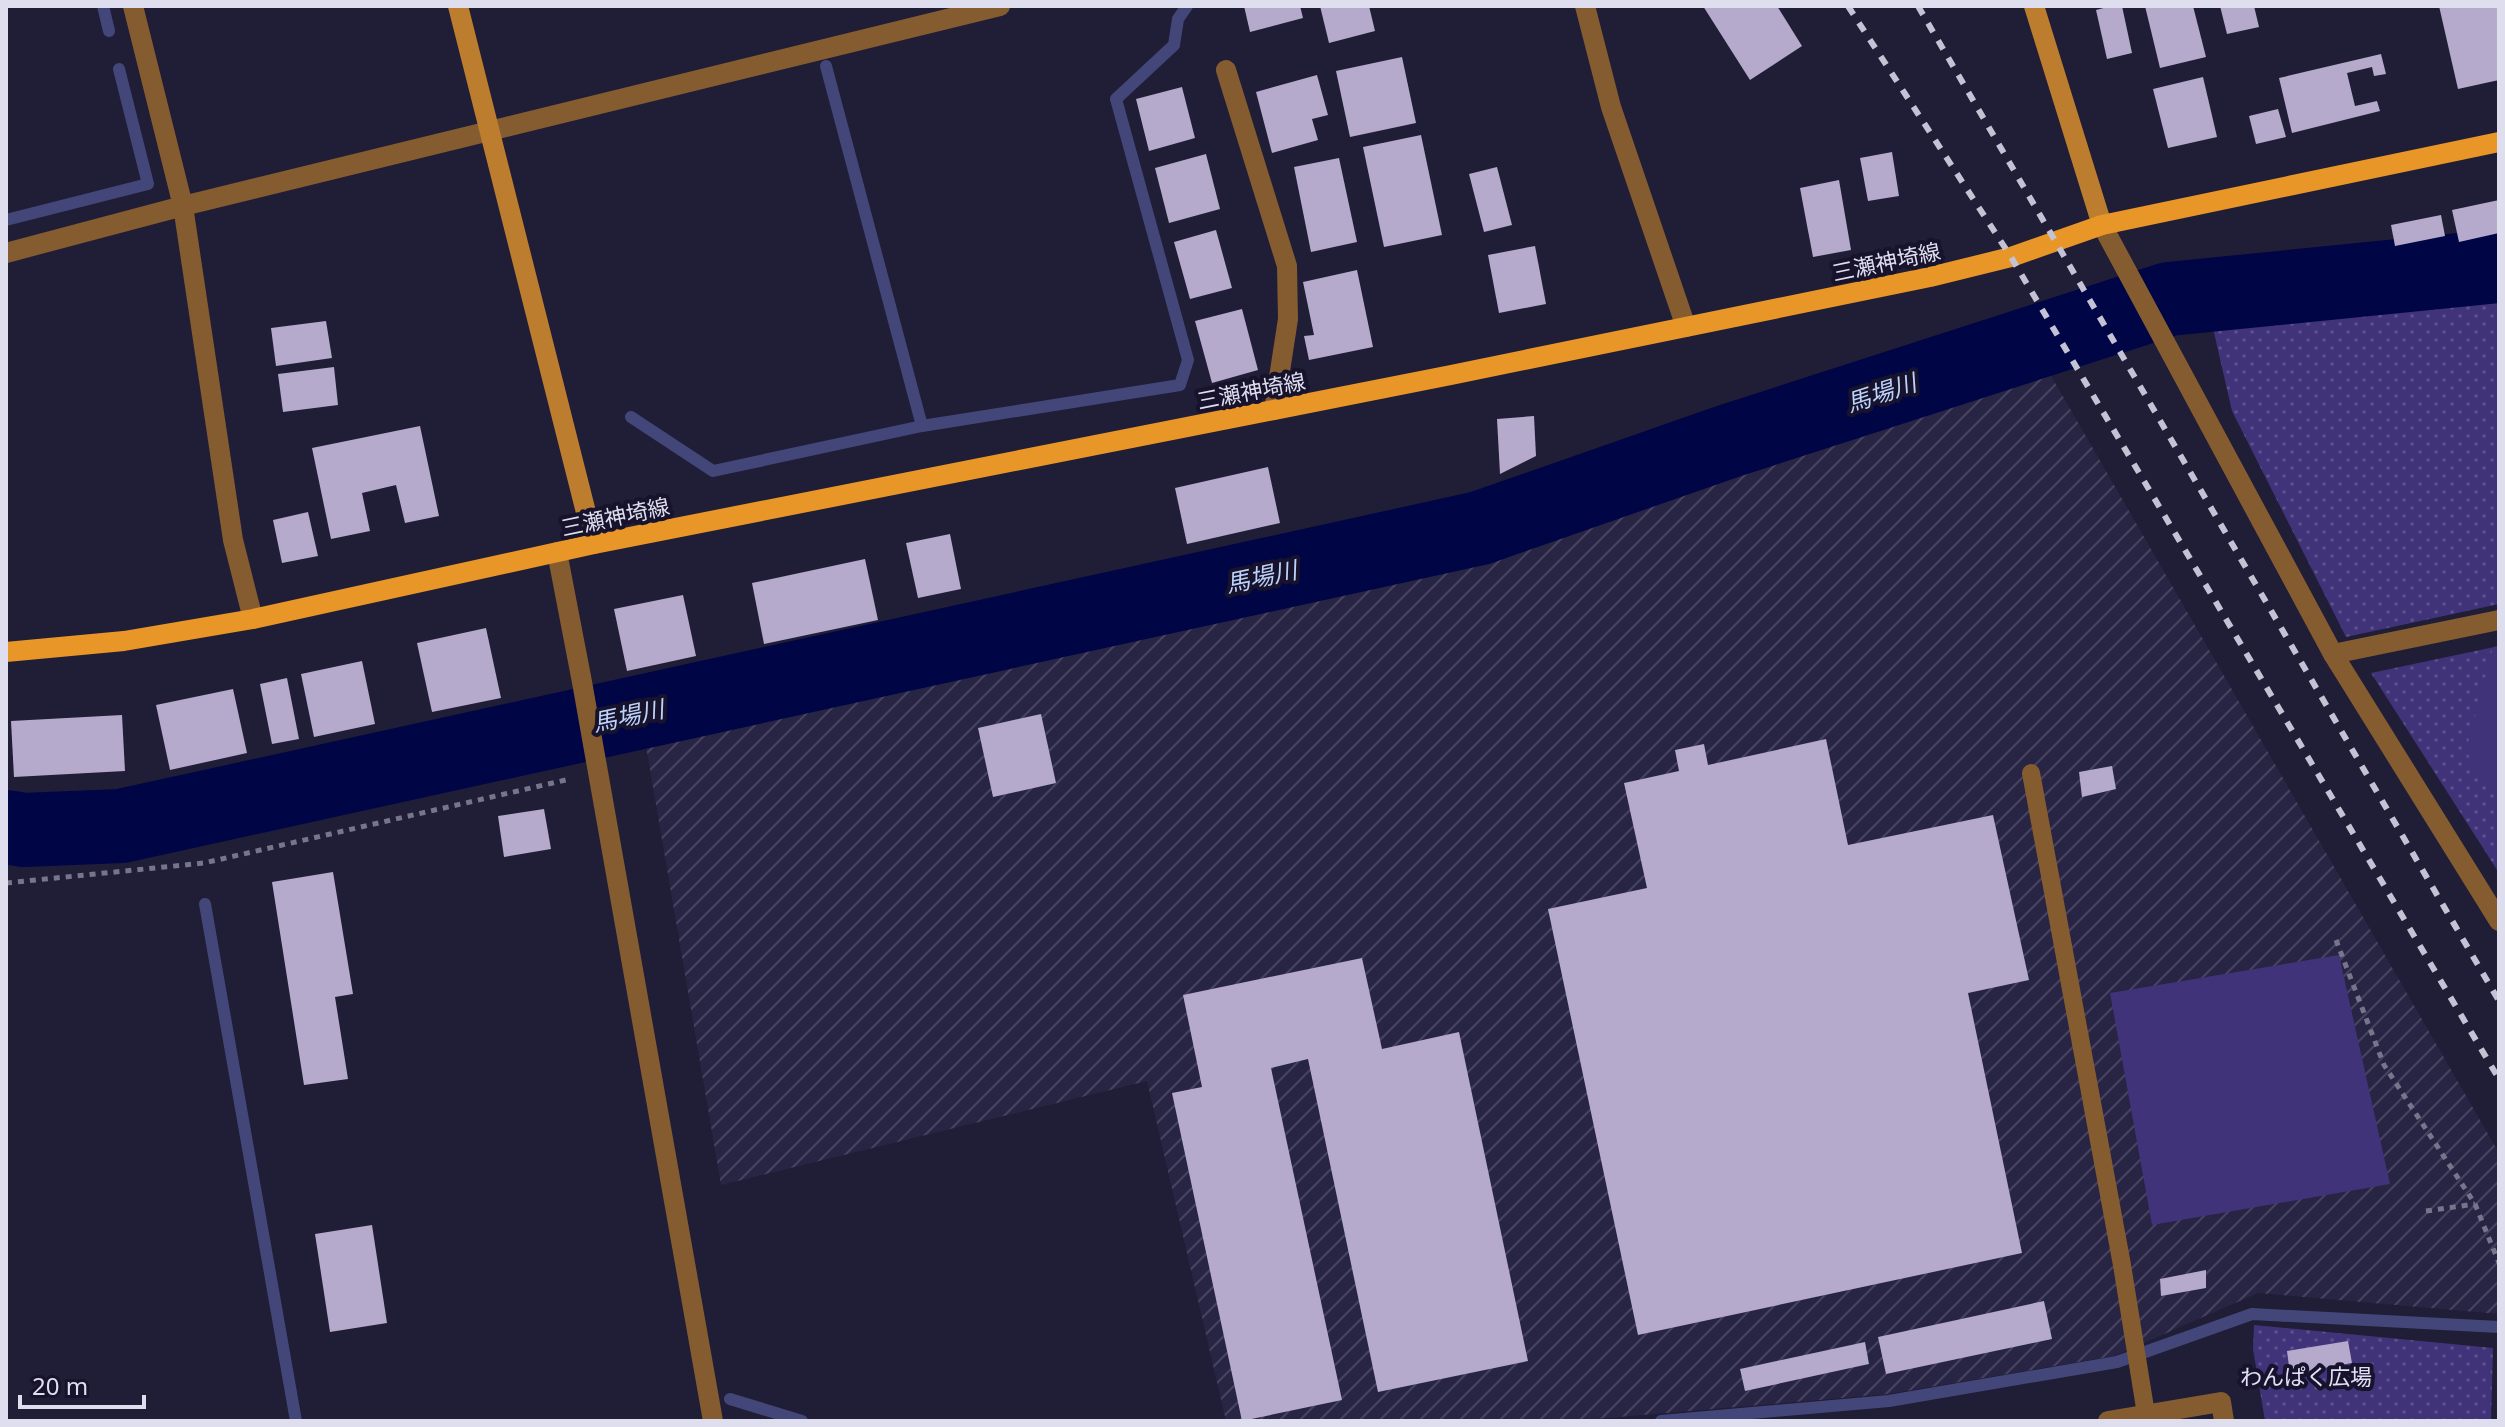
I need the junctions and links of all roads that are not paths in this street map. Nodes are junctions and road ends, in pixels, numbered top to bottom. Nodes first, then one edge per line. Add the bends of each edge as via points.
1 (133, 6) edge
2 (458, 6) edge
3 (1000, 6) edge
4 (1585, 6) edge
5 (2034, 6) edge
6 (1226, 70) dead end
7 (490, 130) junction
8 (2499, 142) edge
9 (183, 206) junction
10 (2102, 225) junction
11 (6, 253) edge
12 (1686, 327) junction
13 (1274, 410) junction
14 (594, 544) junction
15 (557, 552) junction
16 (253, 619) junction
17 (2499, 620) edge
18 (6, 652) edge
19 (2333, 654) junction
20 (2031, 773) dead end
21 (2499, 921) edge
22 (2146, 1414) junction
23 (713, 1421) edge
24 (2108, 1421) edge
25 (2224, 1421) edge

1 - 9 street
2 - 7 street
3 - 7 street
4 - 12 street via 1611,107
5 - 10 street
6 - 13 street via 1287,266 1288,319
7 - 9 street
7 - 14 street
8 - 10 main road, 三瀬神埼線
9 - 11 street
9 - 16 street via 233,540
10 - 12 main road, 三瀬神埼線 via 2011,257 1930,277
10 - 19 street
12 - 13 main road, 三瀬神埼線
13 - 14 main road, 三瀬神埼線
14 - 15 main road, 三瀬神埼線
15 - 16 main road, 三瀬神埼線
15 - 23 street
16 - 18 main road, 三瀬神埼線 via 124,641
17 - 19 street
19 - 21 street
20 - 22 lane
22 - 24 street
22 - 25 street via 2221,1402

